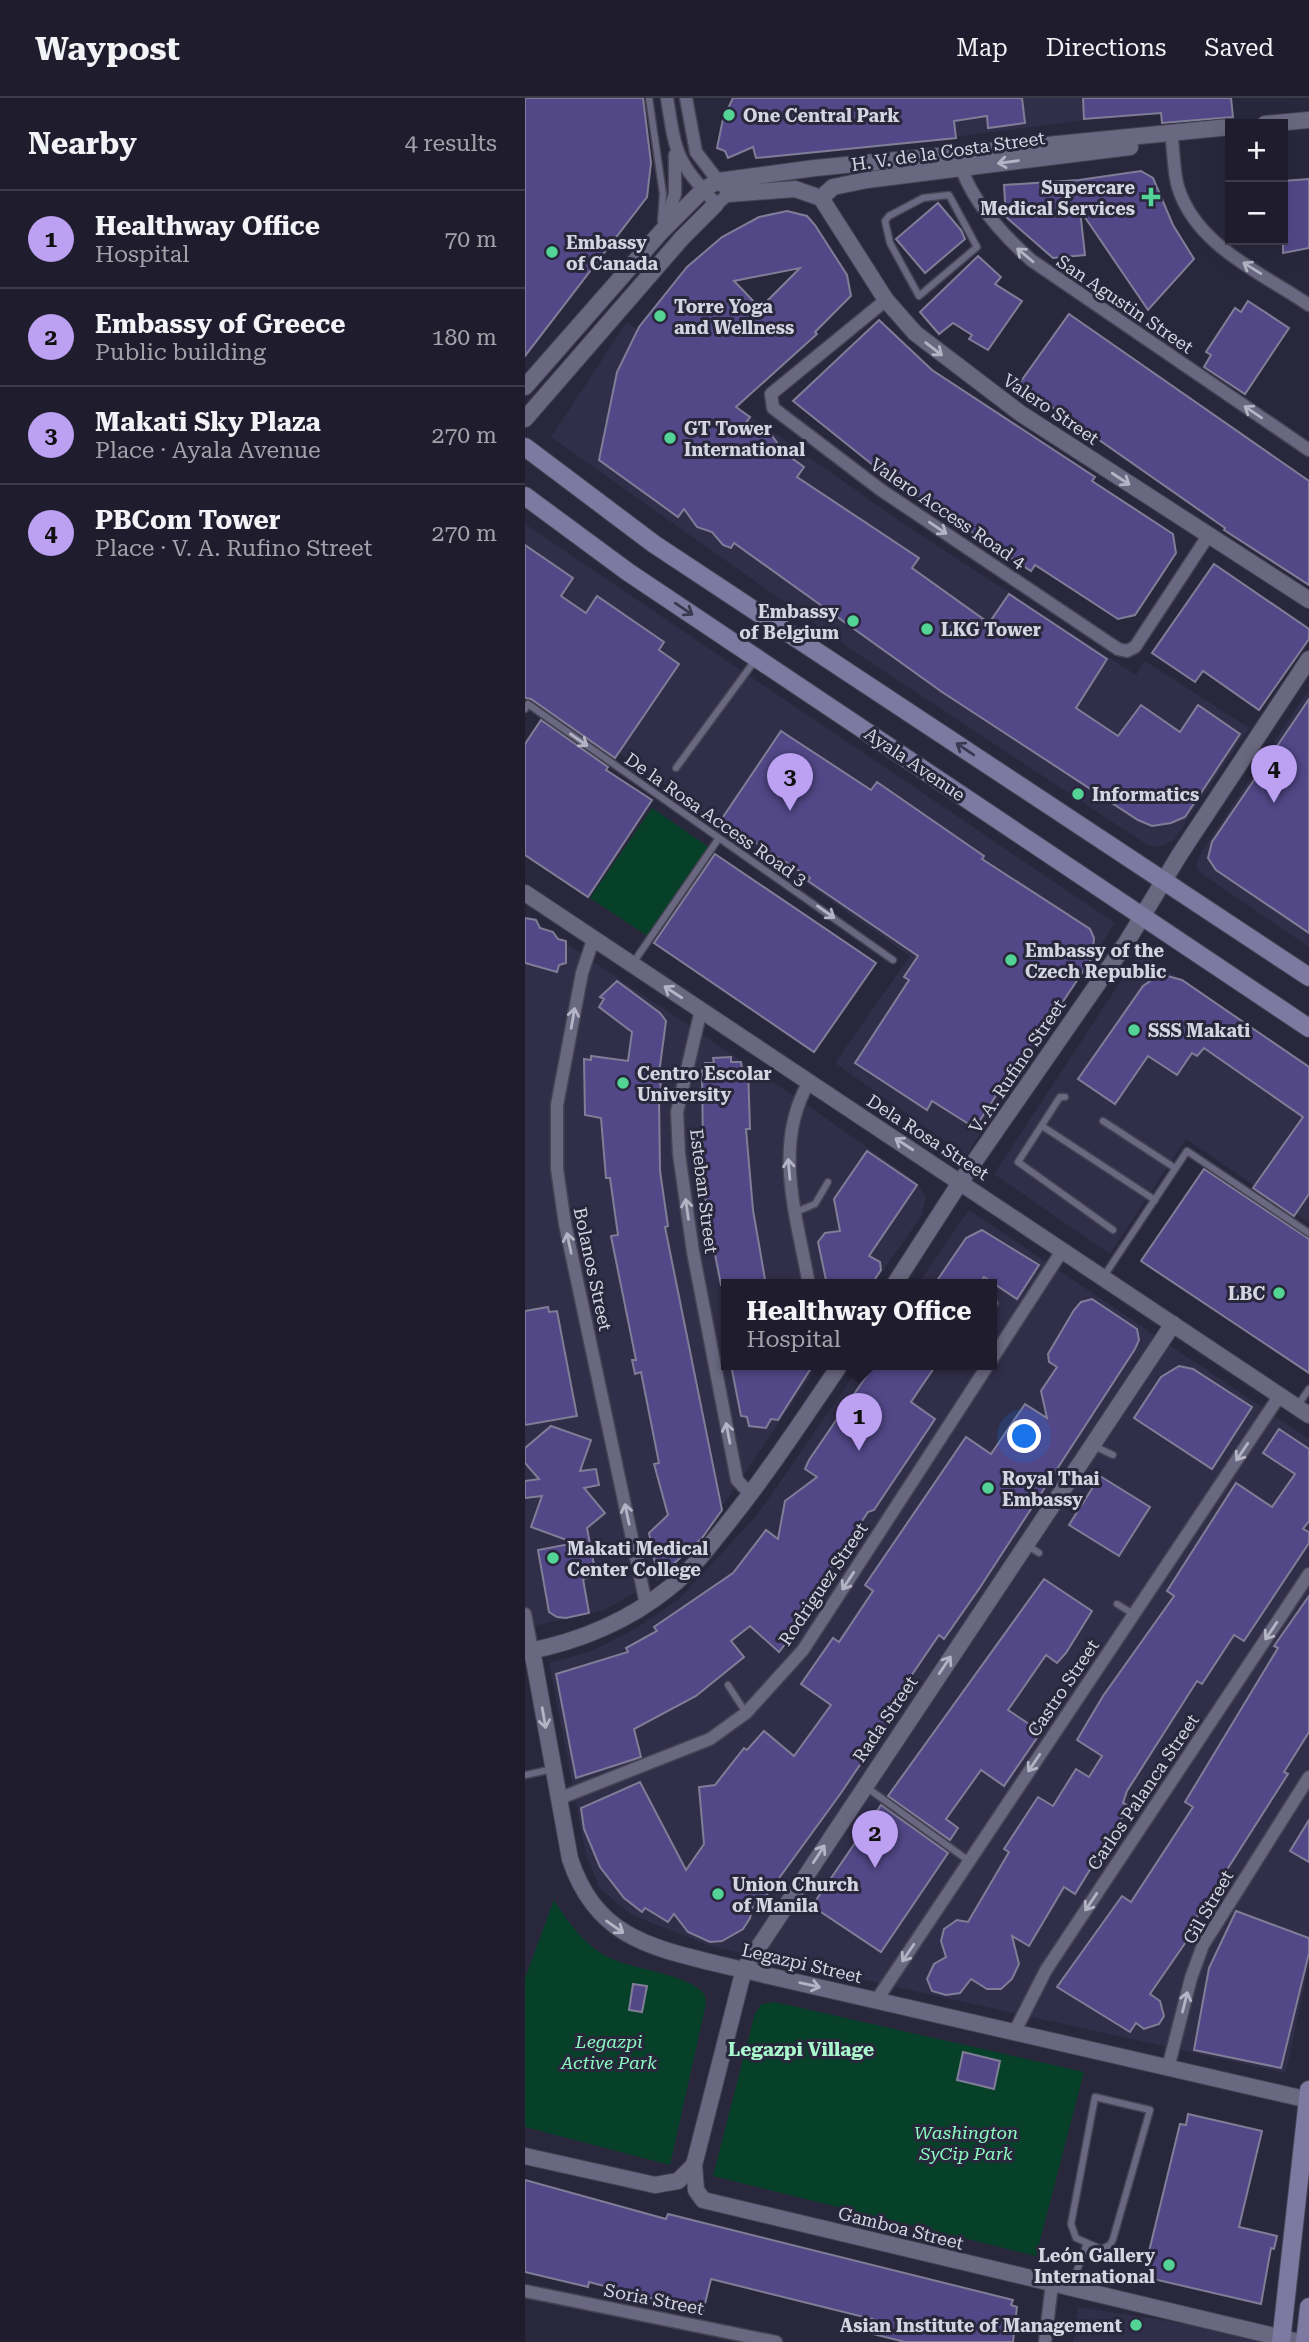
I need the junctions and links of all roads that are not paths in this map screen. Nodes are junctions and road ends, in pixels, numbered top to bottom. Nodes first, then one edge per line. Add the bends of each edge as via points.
1 (667, 98) edge
2 (687, 98) edge
3 (650, 100) edge
4 (641, 103) dead end
5 (1309, 120) edge
6 (1288, 122) edge
7 (1225, 128) edge
8 (1309, 130) edge
9 (1288, 132) edge
10 (1172, 138) junction
11 (1225, 138) edge
12 (657, 141) junction
13 (646, 142) dead end
14 (675, 152) junction
15 (959, 160) junction
16 (718, 181) junction
17 (703, 190) junction
18 (949, 195) joint
19 (821, 198) junction
20 (722, 199) junction
21 (661, 232) junction
22 (887, 300) junction
23 (1309, 305) edge
24 (525, 387) edge
25 (525, 419) edge
26 (525, 447) edge
27 (1309, 450) edge
28 (525, 496) edge
29 (1207, 536) junction
30 (1309, 600) edge
31 (757, 657) junction
32 (1309, 659) edge
33 (1309, 675) edge
34 (525, 709) edge
35 (677, 768) dead end
36 (719, 838) junction
37 (1165, 881) junction
38 (525, 893) edge
39 (1143, 916) junction
40 (593, 940) junction
41 (893, 960) dead end
42 (632, 965) junction
43 (1309, 977) edge
44 (701, 1010) junction
45 (1309, 1028) edge
46 (809, 1082) junction
47 (1065, 1097) dead end
48 (1103, 1121) dead end
49 (1042, 1126) junction
50 (1175, 1168) junction
51 (961, 1181) junction
52 (828, 1182) dead end
53 (1155, 1200) junction
54 (796, 1212) junction
55 (1112, 1230) dead end
56 (1309, 1233) edge
57 (1062, 1251) junction
58 (1103, 1278) junction
59 (808, 1279) edge
60 (898, 1279) edge
61 (1173, 1324) junction
62 (997, 1342) edge
63 (837, 1370) edge
64 (985, 1370) edge
65 (1309, 1389) edge
66 (1280, 1395) junction
67 (1303, 1411) edge
68 (1094, 1446) junction
69 (1113, 1455) dead end
70 (751, 1495) junction
71 (1309, 1574) edge
72 (646, 1604) junction
73 (1117, 1604) dead end
74 (525, 1614) edge
75 (1133, 1615) junction
76 (528, 1651) edge
77 (728, 1685) dead end
78 (746, 1713) junction
79 (553, 1769) junction
80 (525, 1776) edge
81 (1309, 1777) edge
82 (864, 1786) junction
83 (558, 1799) junction
84 (969, 1861) junction
85 (744, 1969) junction
86 (876, 2001) junction
87 (1014, 2033) junction
88 (1168, 2068) junction
89 (1309, 2096) edge
90 (525, 2156) edge
91 (694, 2165) junction
92 (1087, 2243) junction
93 (1052, 2284) junction
94 (1070, 2288) junction
95 (525, 2291) edge
96 (1309, 2307) edge
97 (1281, 2340) edge
98 (776, 2342) edge
99 (1045, 2342) edge
100 (1299, 2342) edge
101 (1305, 2342) edge

1 - 14 street
2 - 16 street via 692,141
3 - 4 lane
3 - 12 lane
5 - 6 street
7 - 10 street, H. V. de la Costa Street
8 - 9 street
10 - 11 street, H. V. de la Costa Street
10 -> 15 street, H. V. de la Costa Street
23 -> 10 street via 1207,235 1177,185
12 - 13 lane
12 - 21 lane via 663,194
14 - 17 street
14 - 21 street via 675,194
15 - 16 street, H. V. de la Costa Street
15 - 19 street, H. V. de la Costa Street via 833,187
27 -> 15 street, San Agustin Street via 1031,260 995,223
16 - 17 street, H. V. de la Costa Street
16 - 20 street
17 - 20 street
17 - 21 street, H. V. de la Costa Street
18 - 18 lane via 923,198 885,221 890,243 919,296 977,247
19 - 20 street via 795,189
19 - 22 street, Valero Street
20 - 25 street via 682,238
21 - 24 street, H. V. de la Costa Street
22 -> 29 street, Valero Street via 915,333 975,382
22 -> 29 street, Valero Access Road 4 via 771,394 773,408 881,490 1118,649 1135,647
37 -> 26 main road via 654,544
28 -> 31 main road, Ayala Avenue via 628,572
29 - 30 street, Valero Street
31 - 35 lane
31 - 39 main road, Ayala Avenue
32 - 37 street, V. A. Rufino Street
33 - 37 street via 1186,858
34 -> 36 lane, De la Rosa Access Road 3 via 528,704
36 -> 41 lane, De la Rosa Access Road 3
36 - 42 lane
37 - 39 street, V. A. Rufino Street
37 - 43 main road
38 - 40 street, Dela Rosa Street
39 - 45 main road, Ayala Avenue
39 - 51 street, V. A. Rufino Street
40 - 42 street, Dela Rosa Street
72 -> 40 street, Bolanos Street via 557,1169 557,1105 582,972
44 -> 42 street, Dela Rosa Street
44 - 46 street, Dela Rosa Street
70 -> 44 street, Esteban Street via 737,1480 679,1154 677,1112
51 -> 46 street, Dela Rosa Street
54 -> 46 street via 788,1151 793,1117
47 - 49 lane via 1060,1097
48 - 50 lane
49 - 53 lane
49 - 55 lane via 1019,1158 1021,1167
50 - 53 lane
50 - 56 lane via 1187,1151
51 - 57 street, Dela Rosa Street
51 - 60 street, V. A. Rufino Street
52 - 54 lane via 815,1204
53 - 58 lane
54 - 59 street
57 - 58 street, Dela Rosa Street
57 - 62 street
58 - 61 street, Dela Rosa Street
61 - 66 street, Dela Rosa Street
61 - 68 street, Rada Street
63 - 70 street
64 -> 78 street, Rodriguez Street via 803,1650
65 - 67 lane
66 - 67 street, Dela Rosa Street
66 -> 75 street, Castro Street
68 - 69 lane
82 -> 68 street, Rada Street via 1033,1549
70 - 72 street via 694,1566
71 -> 87 street, Carlos Palanca Street via 1046,1970
72 - 76 street via 584,1637
73 - 75 lane
74 - 76 street, Legazpi Street
75 -> 84 street, Castro Street
76 -> 79 street, Legazpi Street
77 - 78 lane
78 - 83 street, Rodriguez Street via 710,1739
79 - 80 lane
79 - 83 street, Legazpi Street
88 -> 81 street, Gil Street via 1203,1945
82 - 84 lane
85 -> 82 street, Rada Street
83 -> 85 street, Legazpi Street via 576,1880 609,1923 638,1942
84 -> 86 street, Castro Street
85 -> 86 street, Legazpi Street
85 - 91 street, Rada Street
86 - 87 street, Legazpi Street
87 - 88 street, Legazpi Street
88 - 89 street, Legazpi Street
89 - 97 main road
90 - 91 street via 655,2185 678,2181
91 - 93 street, Gamboa Street via 696,2190 703,2200
92 - 92 lane via 1101,2249 1110,2245 1150,2110 1095,2096 1071,2224 1076,2238
92 - 94 lane
93 - 94 street, Gamboa Street
93 - 99 street
94 - 97 street, Gamboa Street
95 - 98 street, Soria Street
96 - 101 main road
97 - 100 street, Gamboa Street

